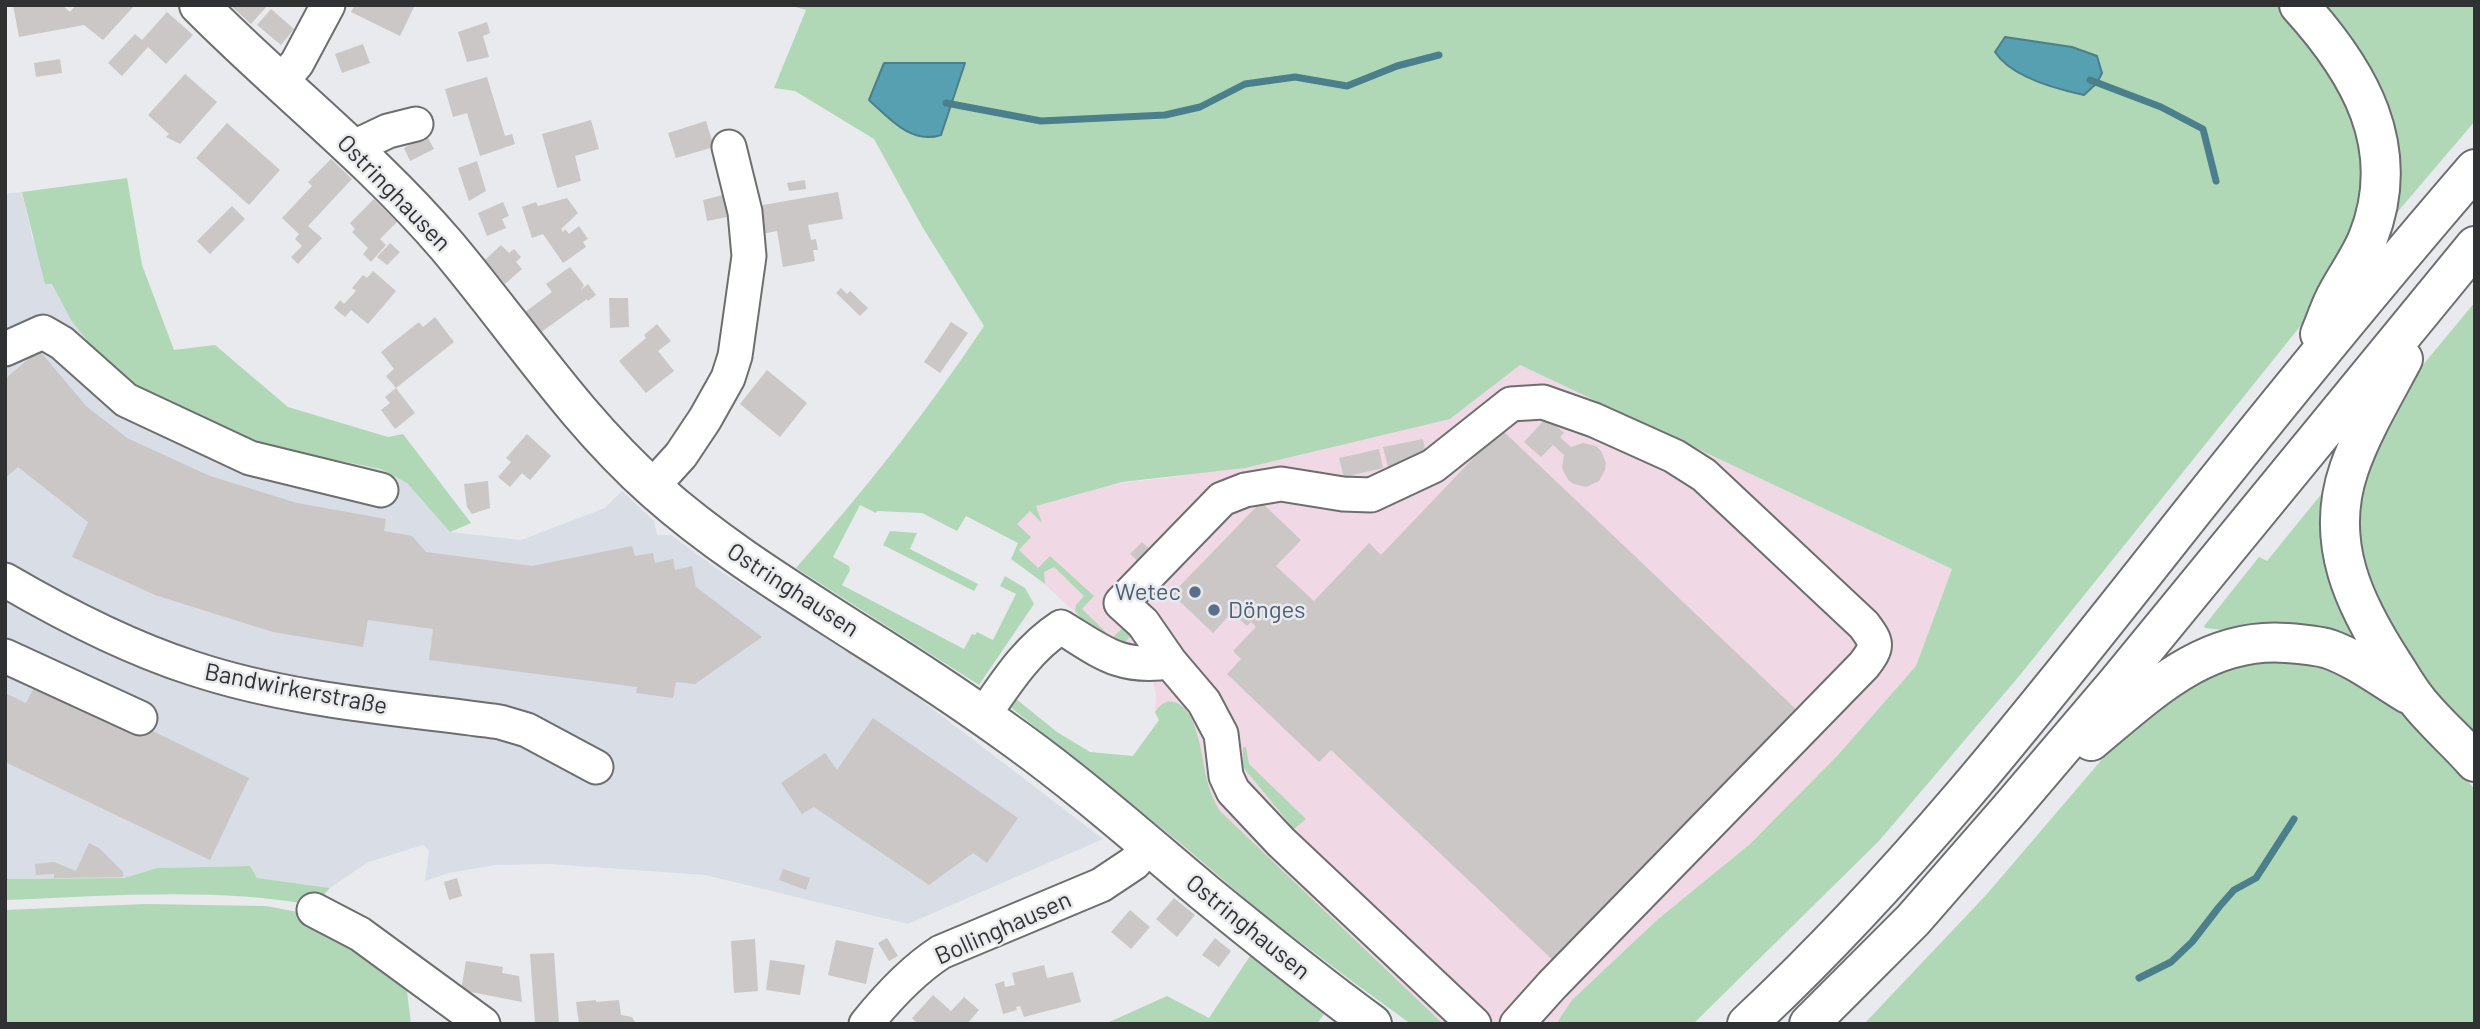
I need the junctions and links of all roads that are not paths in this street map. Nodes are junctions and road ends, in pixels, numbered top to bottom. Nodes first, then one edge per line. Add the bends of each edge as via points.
1 (199, 5) edge
2 (328, 5) edge
3 (2299, 5) edge
4 (281, 82) junction
5 (416, 124) dead end
6 (729, 147) dead end
7 (352, 148) junction
8 (2475, 169) edge
9 (2475, 246) edge
10 (2439, 289) junction
11 (5, 349) edge
12 (2303, 376) junction
13 (652, 487) junction
14 (381, 490) dead end
15 (5, 580) edge
16 (5, 656) edge
17 (1170, 662) junction
18 (2417, 700) junction
19 (983, 716) junction
20 (140, 718) dead end
21 (2475, 762) edge
22 (596, 767) dead end
23 (2009, 810) junction
24 (1149, 846) junction
25 (314, 910) dead end
26 (483, 1024) edge
27 (866, 1024) edge
28 (1372, 1024) edge
29 (1474, 1024) edge
30 (1517, 1024) edge
31 (1747, 1024) edge
32 (1809, 1024) edge

1 - 4 main road, Ostringhausen
2 - 4 street via 297,63
3 - 12 main road via 2356,79 2371,111 2381,169 2370,234 2336,295
4 - 7 main road, Ostringhausen
5 - 7 street
6 - 13 street via 750,256 735,356 705,418 681,455
7 - 13 main road, Ostringhausen via 447,246 574,407
8 - 12 main road
9 - 10 main road
10 - 18 main road via 2357,448 2346,477 2341,511 2342,548 2355,598
10 - 23 main road
11 - 14 street via 43,332 62,343 126,400 250,458
12 - 31 main road via 1971,786 1879,891
13 - 19 main road, Ostringhausen via 734,553
15 - 22 street, Bandwirkerstraße via 107,634 194,669 302,694 500,722 527,730
16 - 20 street
17 - 19 street via 1133,664 1114,659 1061,627 1025,657
17 - 29 street via 1204,702 1221,734 1226,776 1233,791
17 - 30 street via 1143,623 1121,603 1222,499 1281,484 1371,495 1433,466 1511,404 1543,402 1674,456 1704,475 1864,625 1875,640 1875,650 1864,665
18 - 21 main road
18 - 23 main road via 2329,649 2276,642 2223,650 2160,684
19 - 24 main road, Ostringhausen
23 - 32 main road via 1913,920
24 - 27 street, Bollinghausen via 1134,863 1101,885 935,956
24 - 28 main road, Ostringhausen
25 - 26 street via 360,934

